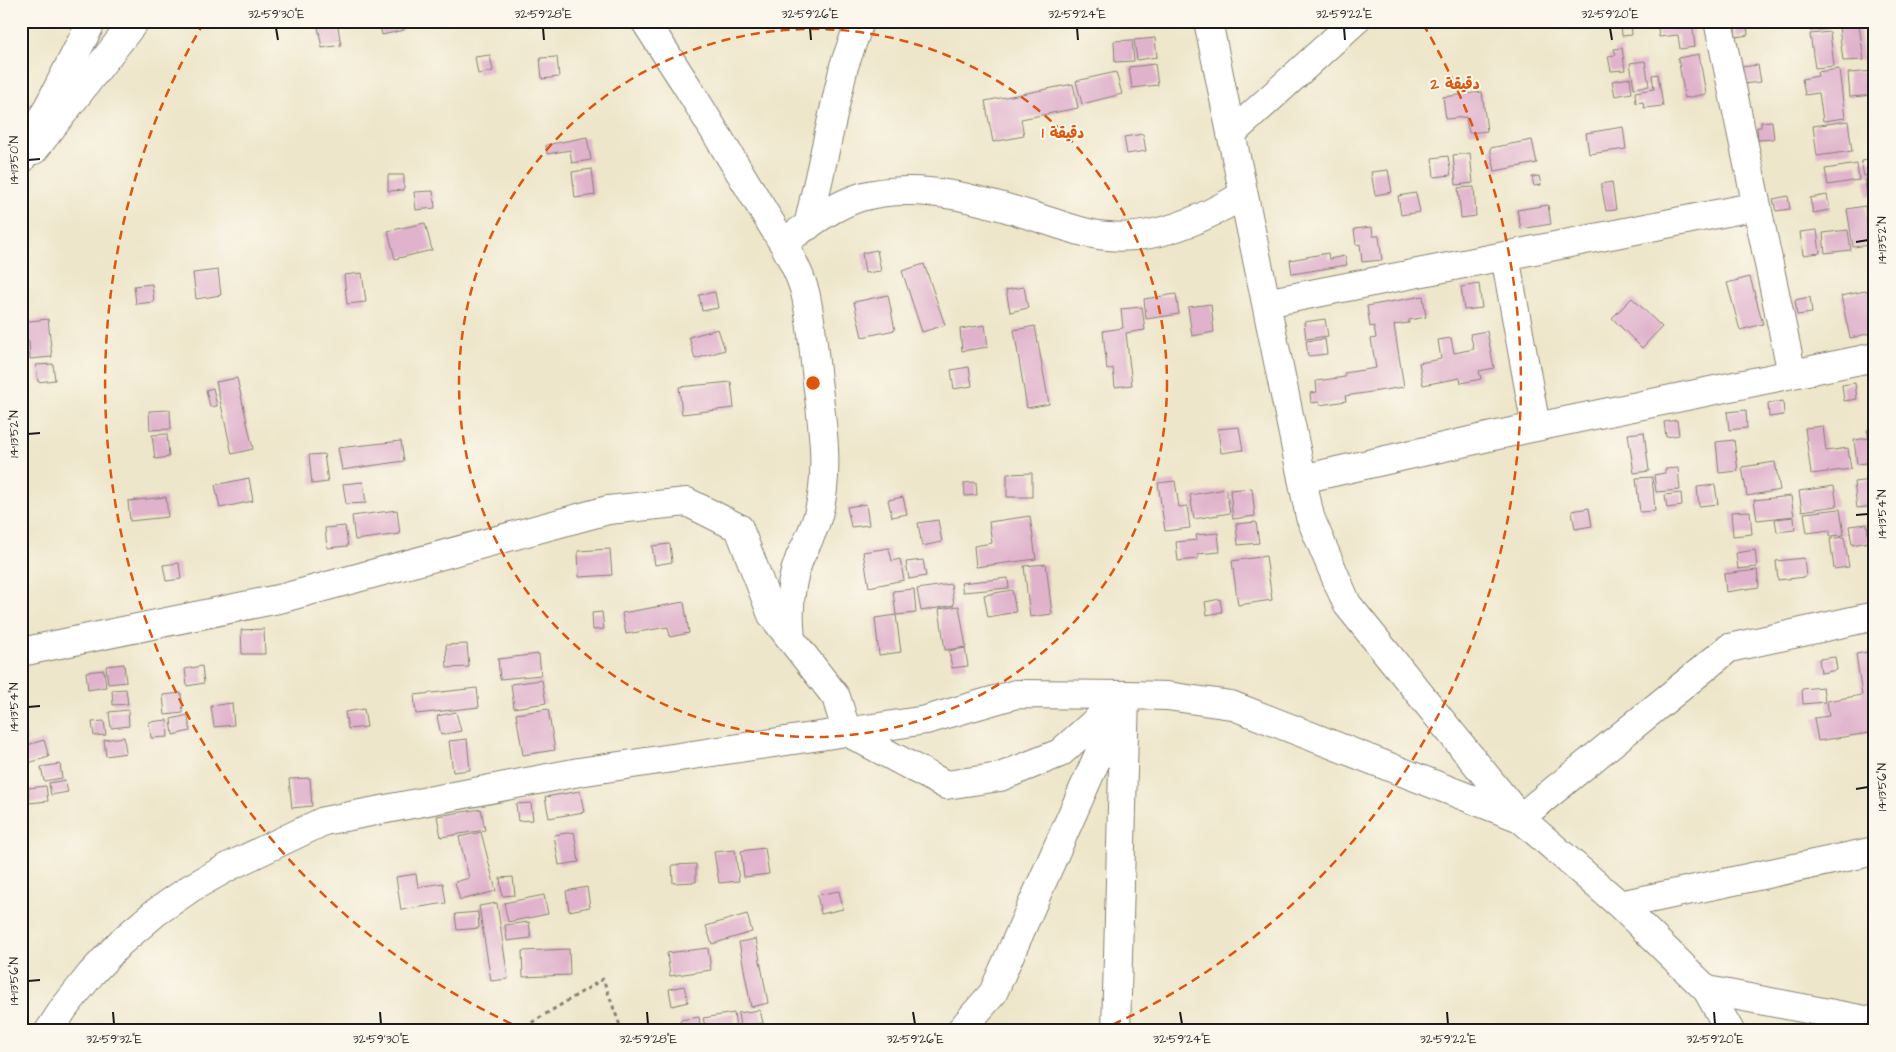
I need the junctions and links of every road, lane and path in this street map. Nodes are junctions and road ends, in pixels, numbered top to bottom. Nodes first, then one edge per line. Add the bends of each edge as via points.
1 (92, 21) edge
2 (135, 21) edge
3 (645, 21) edge
4 (860, 21) edge
5 (1208, 21) edge
6 (1355, 21) edge
7 (1718, 21) edge
8 (1230, 134) junction
9 (21, 160) edge
10 (21, 165) edge
11 (1243, 195) junction
12 (1757, 206) junction
13 (808, 226) junction
14 (783, 243) junction
15 (1505, 256) junction
16 (1266, 303) junction
17 (1875, 358) edge
18 (1792, 374) junction
19 (1536, 427) junction
20 (1302, 479) junction
21 (1875, 616) edge
22 (791, 639) junction
23 (21, 652) edge
24 (1125, 694) junction
25 (847, 732) junction
26 (1520, 818) junction
27 (1875, 851) edge
28 (1620, 906) junction
29 (1707, 990) junction
30 (1875, 1024) edge
31 (49, 1031) edge
32 (518, 1031) edge
33 (622, 1031) edge
34 (960, 1031) edge
35 (1116, 1031) edge
36 (1730, 1031) edge

1 - 9 street
2 - 10 street
3 - 14 street
4 - 13 street via 844,66
5 - 8 street
6 - 8 street
7 - 12 street
8 - 11 street
11 - 13 street via 1200,218 1152,233 1128,236 1085,233 986,202 897,191 842,204
11 - 16 street
12 - 15 street
12 - 18 street
13 - 14 street
14 - 22 street via 796,266 809,310 824,457 818,515 794,577 790,597
15 - 16 street
15 - 19 street
16 - 20 street
17 - 18 street
18 - 19 street
19 - 20 street
20 - 26 street via 1310,517 1347,604
21 - 26 street via 1729,648
22 - 23 street via 772,614 740,528 687,502 608,510 283,598
22 - 25 street via 836,697
24 - 25 street via 1016,694 926,720
24 - 25 street via 1060,753 1000,777 946,785
24 - 26 street via 1231,705
24 - 34 street via 993,993
24 - 35 street
25 - 31 street via 579,772 324,821 230,866 155,913 91,974
26 - 28 street
27 - 28 street
28 - 29 street
29 - 30 street
29 - 36 street
32 - 33 path via 603,979

